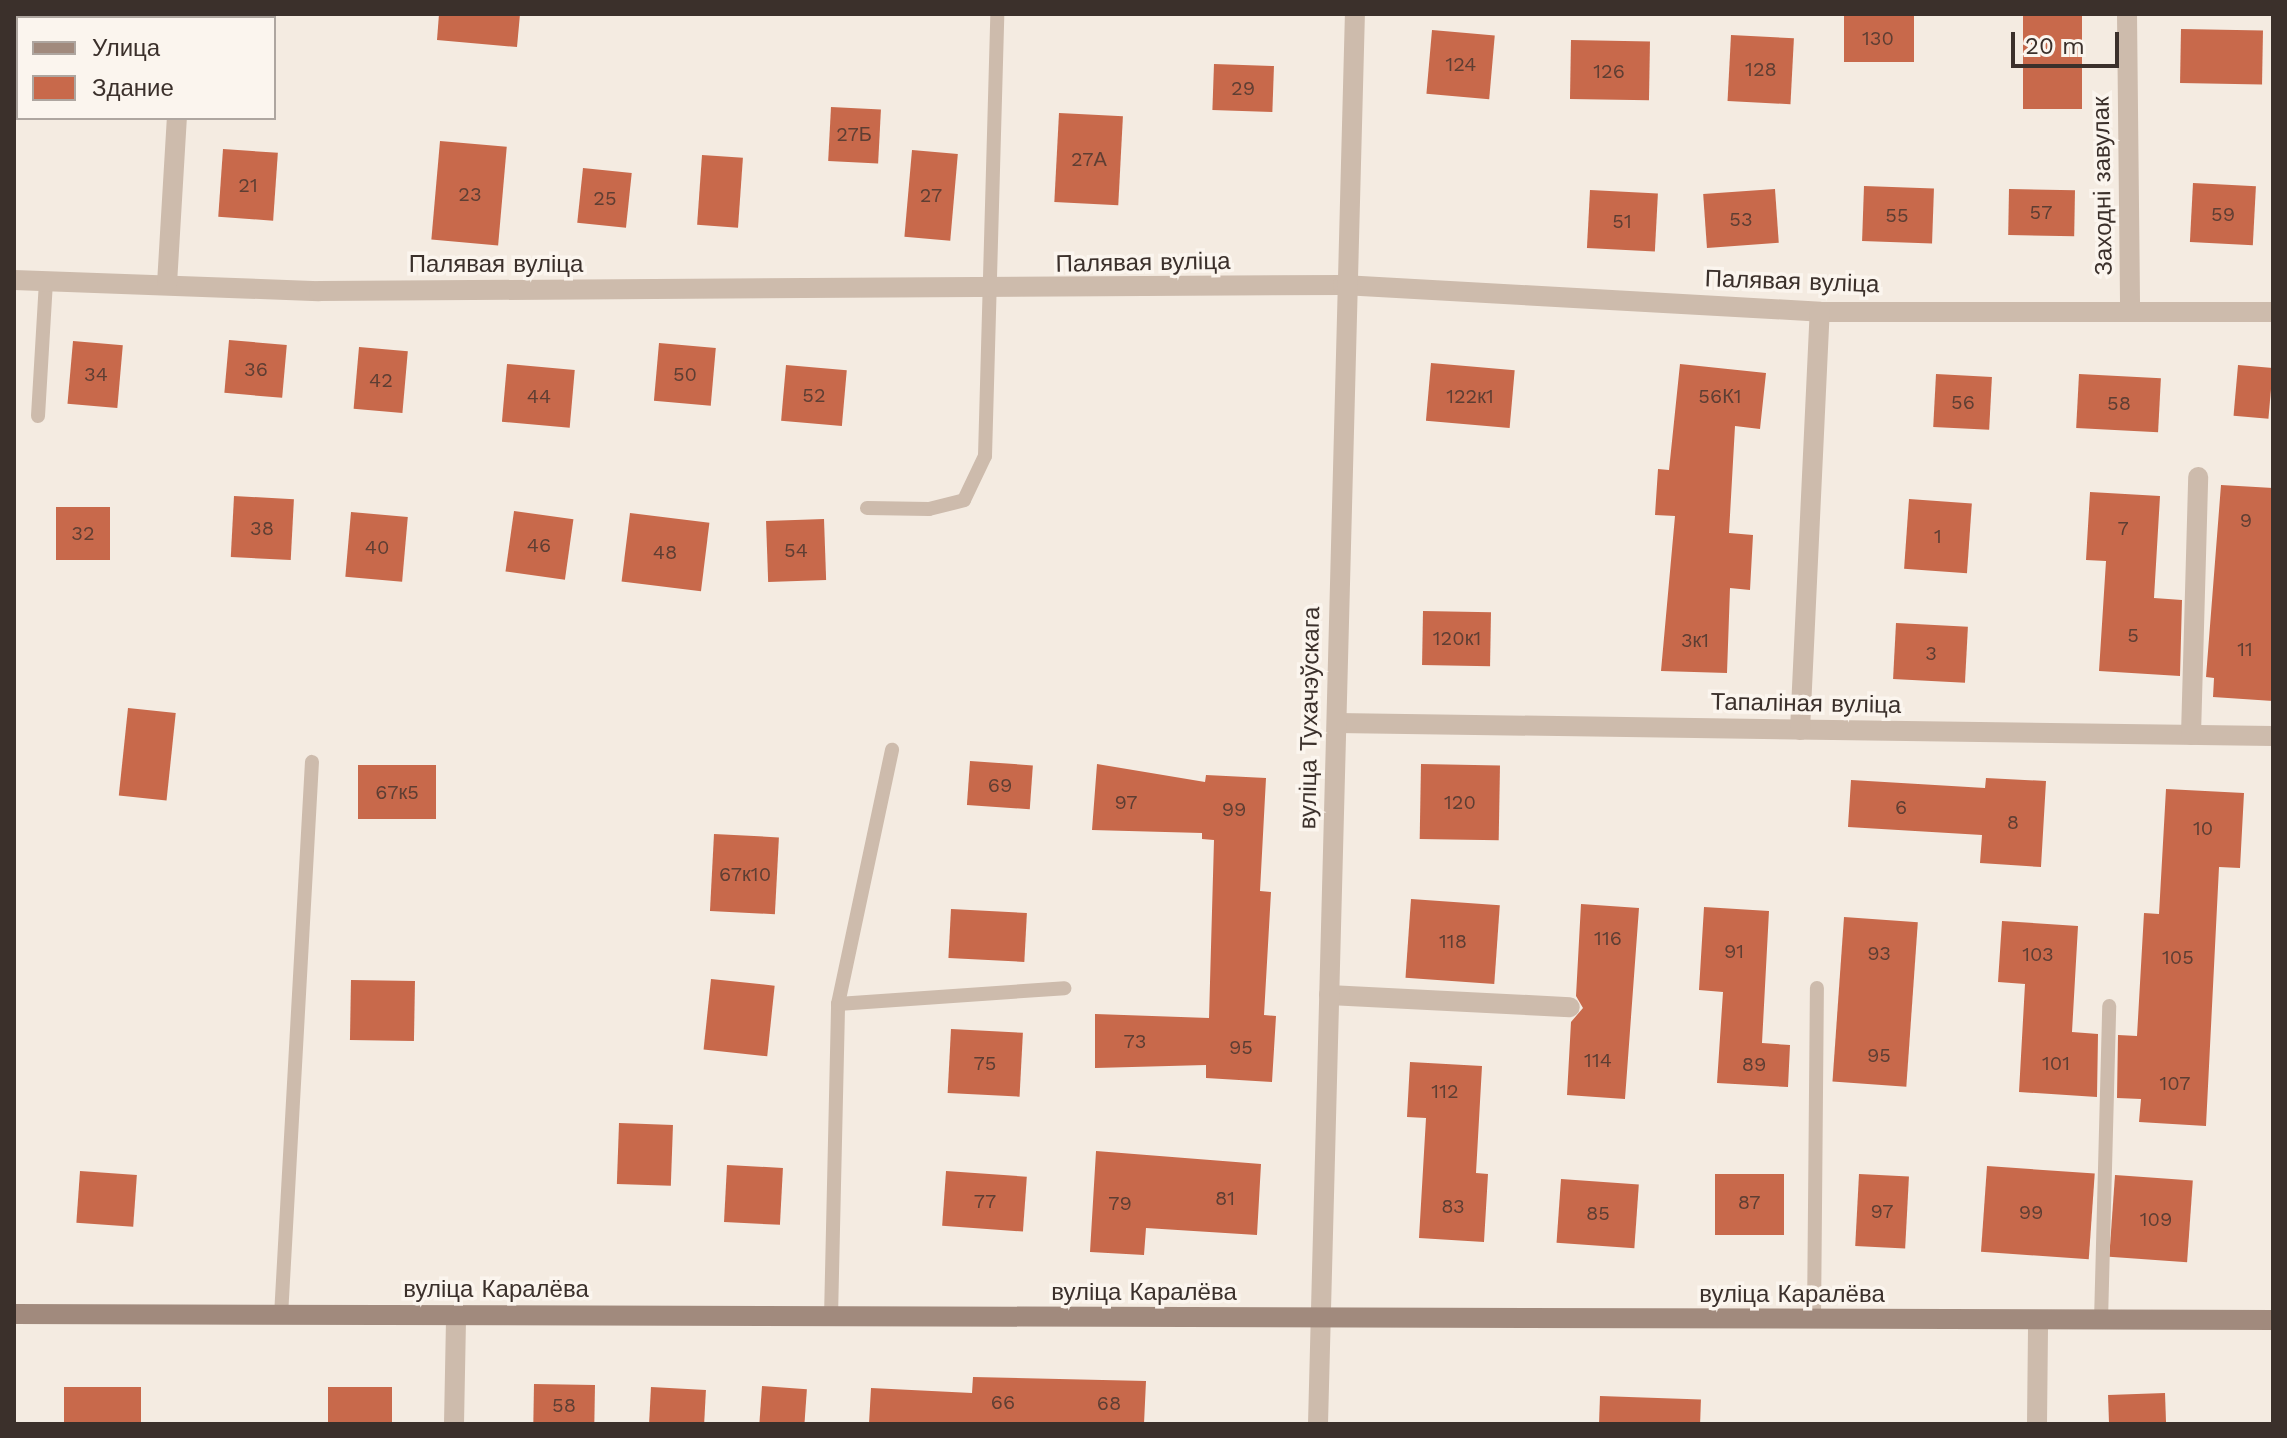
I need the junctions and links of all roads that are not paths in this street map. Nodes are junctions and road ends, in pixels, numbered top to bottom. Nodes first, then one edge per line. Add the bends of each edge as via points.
1 (997, 14) edge
2 (1355, 14) edge
3 (2127, 14) edge
4 (177, 120) edge
5 (14, 280) edge
6 (46, 281) junction
7 (167, 284) junction
8 (1343, 285) junction
9 (995, 292) junction
10 (2130, 309) junction
11 (1820, 312) junction
12 (2273, 312) edge
13 (38, 416) dead end
14 (2198, 477) dead end
15 (867, 508) dead end
16 (1337, 723) junction
17 (1800, 730) junction
18 (2191, 735) junction
19 (2273, 736) edge
20 (892, 750) dead end
21 (312, 762) dead end
22 (1064, 988) dead end
23 (1817, 988) dead end
24 (1329, 995) junction
25 (838, 1004) junction
26 (2109, 1006) dead end
27 (1570, 1007) dead end
28 (14, 1314) edge
29 (281, 1316) junction
30 (456, 1316) junction
31 (831, 1317) junction
32 (1319, 1320) junction
33 (2273, 1320) edge
34 (1814, 1321) junction
35 (2038, 1321) junction
36 (2101, 1321) junction
37 (454, 1424) edge
38 (1318, 1424) edge
39 (2037, 1424) edge

1 - 9 lane
2 - 8 street, вуліца Тухачэўскага
3 - 10 street, Заходні завулак
4 - 7 street
5 - 6 street, Палявая вуліца
6 - 7 street, Палявая вуліца
6 - 13 lane
7 - 9 street, Палявая вуліца via 319,291
8 - 9 street, Палявая вуліца
8 - 11 street, Палявая вуліца
8 - 16 street, вуліца Тухачэўскага
9 - 15 lane via 985,456 964,500 929,509
10 - 11 street, Палявая вуліца
10 - 12 street, Палявая вуліца
11 - 17 street
14 - 18 street
16 - 17 street, Тапаліная вуліца
16 - 24 street, вуліца Тухачэўскага
17 - 18 street, Тапаліная вуліца
18 - 19 street, Тапаліная вуліца
20 - 25 lane
21 - 29 lane
22 - 25 lane
23 - 34 lane
24 - 27 street
24 - 32 street, вуліца Тухачэўскага
25 - 31 lane
26 - 36 lane
28 - 29 main road, вуліца Каралёва
29 - 30 main road, вуліца Каралёва
30 - 31 main road, вуліца Каралёва
30 - 37 street
31 - 32 main road, вуліца Каралёва
32 - 34 main road, вуліца Каралёва
32 - 38 street, вуліца Тухачэўскага
33 - 36 main road, вуліца Каралёва
34 - 35 main road, вуліца Каралёва
35 - 36 main road, вуліца Каралёва
35 - 39 street

